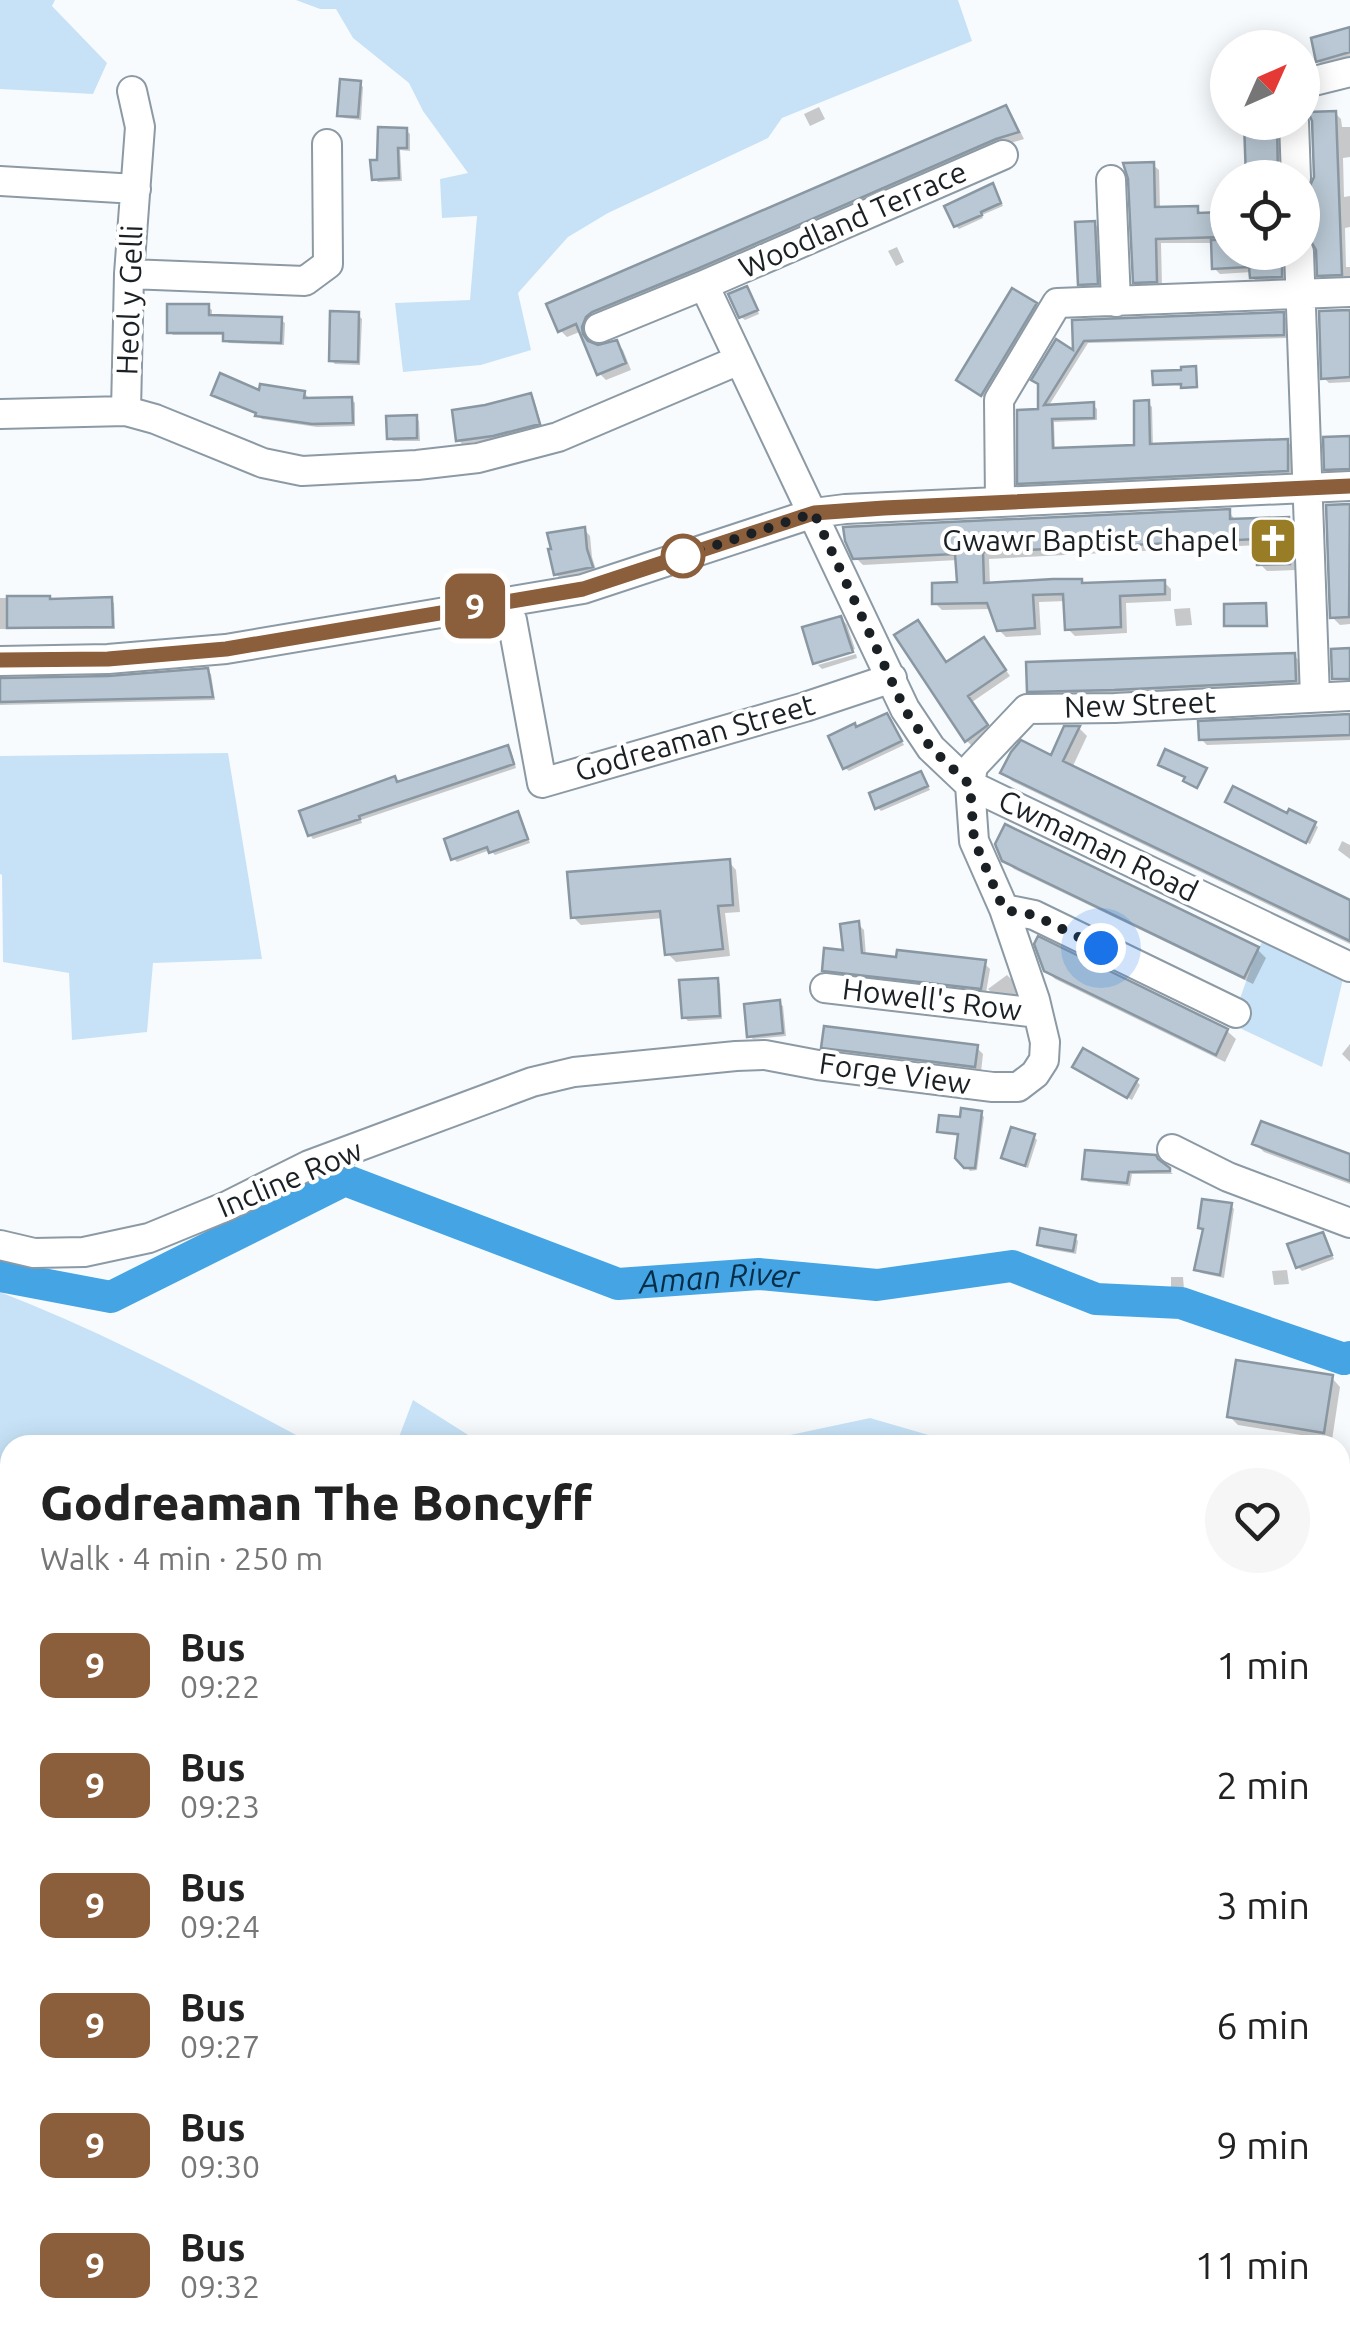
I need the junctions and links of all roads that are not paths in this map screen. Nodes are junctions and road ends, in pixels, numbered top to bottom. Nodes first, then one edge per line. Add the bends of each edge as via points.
1 (1350, 72) edge
2 (1320, 80) edge
3 (132, 91) dead end
4 (327, 144) dead end
5 (1003, 154) dead end
6 (1111, 180) dead end
7 (0, 182) edge
8 (136, 188) junction
9 (1299, 270) edge
10 (128, 274) junction
11 (704, 285) junction
12 (1350, 292) edge
13 (1300, 294) junction
14 (1116, 302) junction
15 (599, 328) dead end
16 (738, 360) junction
17 (126, 411) junction
18 (0, 414) edge
19 (1350, 486) edge
20 (1306, 488) junction
21 (1000, 502) junction
22 (814, 513) junction
23 (512, 620) dead end
24 (0, 660) edge
25 (892, 678) junction
26 (1350, 696) edge
27 (1315, 697) junction
28 (970, 785) junction
29 (1004, 910) junction
30 (1350, 967) edge
31 (826, 988) dead end
32 (1038, 1013) junction
33 (1236, 1013) dead end
34 (574, 1072) joint
35 (1172, 1149) dead end
36 (1350, 1223) edge
37 (0, 1244) edge

1 - 2 street
3 - 8 street, Heol y Gelli via 140,127
4 - 10 street via 328,264 305,281
5 - 11 street, Woodland Terrace
6 - 14 street
7 - 8 street, Heol y Gelli
8 - 10 street, Heol y Gelli
9 - 13 street
10 - 17 street, Heol y Gelli
11 - 15 street, Woodland Terrace
11 - 16 street, Woodland Terrace
12 - 13 street
13 - 14 street
13 - 20 street
14 - 21 street via 1057,303 999,400
16 - 17 street via 558,437 417,466 302,471 263,463
16 - 22 street, Woodland Terrace
17 - 18 street
19 - 20 street
20 - 21 street
20 - 27 street
21 - 22 street
22 - 24 street via 583,589 226,649
22 - 25 street, Cwmaman Road
23 - 25 street, Godreaman Street via 542,783
25 - 28 street, Cwmaman Road via 931,748
26 - 27 street, New Street
27 - 28 street, New Street via 1027,709 973,766
28 - 29 street via 974,840
28 - 30 street, Cwmaman Road
29 - 32 street
29 - 33 street via 1034,915
31 - 32 street, Howell's Row
32 - 34 street, Forge View via 1044,1060 1018,1087 765,1055
34 - 37 street, Incline Row via 309,1166 149,1238 84,1252 34,1253
35 - 36 street

